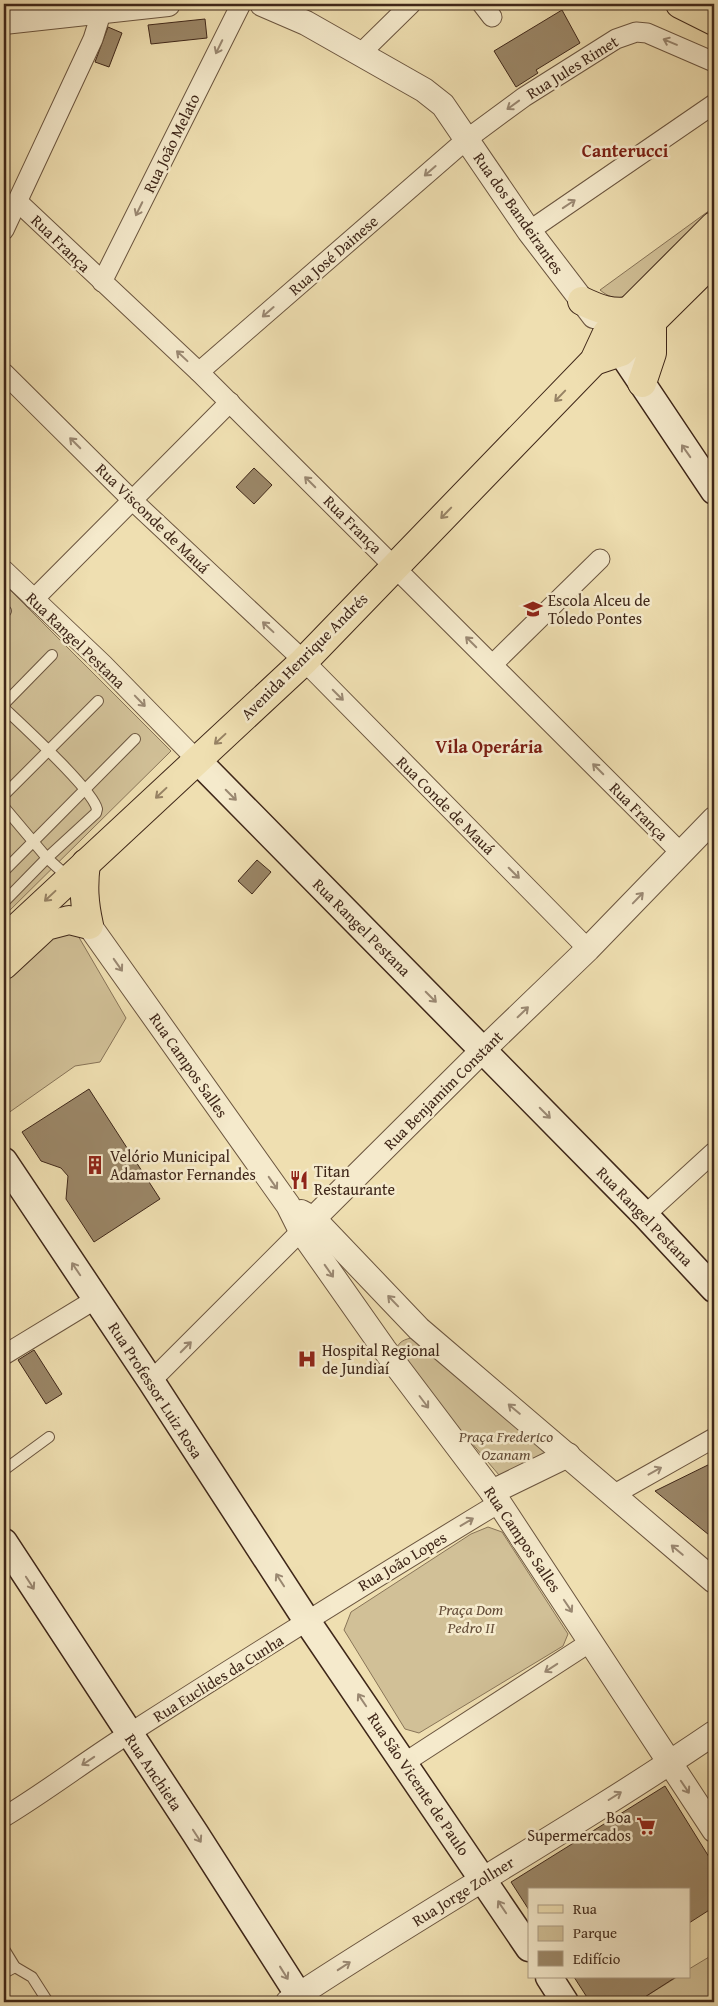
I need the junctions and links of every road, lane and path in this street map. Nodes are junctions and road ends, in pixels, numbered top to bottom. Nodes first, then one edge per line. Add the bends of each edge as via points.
1 (168, 4) edge
2 (241, 4) edge
3 (262, 4) edge
4 (411, 4) edge
5 (680, 4) edge
6 (98, 8) edge
7 (33, 11) edge
8 (714, 21) edge
9 (4, 22) edge
10 (359, 55) junction
11 (714, 62) edge
12 (714, 104) edge
13 (467, 139) junction
14 (18, 202) junction
15 (714, 226) edge
16 (4, 230) edge
17 (529, 231) junction
18 (714, 260) edge
19 (102, 282) junction
20 (582, 301) junction
21 (645, 312) junction
22 (614, 342) junction
23 (4, 372) edge
24 (199, 372) junction
25 (642, 382) junction
26 (230, 402) junction
27 (714, 491) edge
28 (132, 500) junction
29 (600, 560) dead end
30 (395, 565) junction
31 (4, 570) edge
32 (34, 599) junction
33 (52, 655) dead end
34 (304, 661) junction
35 (493, 664) junction
36 (98, 701) dead end
37 (4, 706) edge
38 (135, 739) dead end
39 (49, 751) junction
40 (197, 760) junction
41 (84, 790) junction
42 (4, 795) edge
43 (4, 807) edge
44 (714, 819) edge
45 (33, 842) junction
46 (682, 853) junction
47 (47, 858) junction
48 (4, 871) edge
49 (78, 871) junction
50 (4, 902) edge
51 (90, 926) junction
52 (4, 940) edge
53 (588, 949) junction
54 (4, 965) edge
55 (483, 1050) junction
56 (714, 1152) edge
57 (8, 1176) edge
58 (645, 1215) junction
59 (308, 1225) junction
60 (714, 1289) edge
61 (96, 1299) junction
62 (419, 1329) junction
63 (384, 1349) junction
64 (4, 1355) edge
65 (151, 1380) junction
66 (49, 1437) dead end
67 (714, 1438) edge
68 (568, 1455) junction
69 (4, 1470) edge
70 (613, 1495) junction
71 (495, 1497) junction
72 (4, 1542) edge
73 (714, 1581) edge
74 (307, 1621) junction
75 (592, 1641) junction
76 (714, 1732) edge
77 (128, 1734) junction
78 (404, 1763) junction
79 (670, 1763) junction
80 (5, 1812) edge
81 (714, 1830) edge
82 (483, 1878) junction
83 (528, 1946) edge
84 (4, 1949) edge
85 (15, 1967) junction
86 (4, 1973) edge
87 (550, 1978) edge
88 (297, 2000) edge
89 (48, 2002) edge
90 (566, 2002) edge

1 - 6 street
2 -> 19 street, Rua João Melato
3 - 10 street, Rua dos Bandeirantes via 306,23
4 - 10 street
5 - 8 main road
6 - 7 street
6 - 14 street via 99,20 93,38
7 - 9 street
10 - 13 street, Rua dos Bandeirantes via 424,90 443,105
11 -> 13 street, Rua Jules Rimet via 647,33 628,33 524,97
17 -> 12 street
13 - 17 street, Rua dos Bandeirantes
13 -> 24 street, Rua José Dainese
14 - 16 street
14 - 19 street, Rua França
15 - 21 main road
17 - 20 street, Rua dos Bandeirantes
18 - 21 main road
24 -> 19 street, Rua França
20 - 21 main road via 604,311
20 - 22 street, Rua dos Bandeirantes
21 - 22 main road
21 - 25 main road via 652,352
22 - 25 main road, Rua dos Bandeirantes
22 -> 30 main road, Avenida Henrique Andrés
28 -> 23 street, Rua Visconde de Mauá
24 - 26 street, Rua França
27 -> 25 main road, Rua dos Bandeirantes
26 - 28 street
30 -> 26 street, Rua França
28 - 32 street
34 -> 28 street, Rua Visconde de Mauá
29 - 35 street
30 - 34 main road, Avenida Henrique Andrés
35 -> 30 street, Rua França
31 - 32 street, Rua Rangel Pestana
32 -> 40 street, Rua Rangel Pestana
33 - 37 lane
34 -> 40 main road, Avenida Henrique Andrés
34 -> 53 street, Rua Conde de Mauá
46 -> 35 street, Rua França
36 - 39 lane
37 - 39 lane
38 - 41 lane
39 - 41 lane
39 - 42 lane
40 -> 49 main road, Avenida Henrique Andrés
40 -> 55 main road, Rua Rangel Pestana
41 - 45 lane
41 - 47 lane via 96,805 96,813
43 - 45 lane
44 - 46 street, Rua Benjamim Constant
45 - 47 lane
45 - 48 lane
53 -> 46 street, Rua Benjamim Constant
47 - 49 lane
47 - 50 lane
49 - 51 main road
49 -> 52 main road, Avenida Henrique Andrés
51 - 54 main road via 69,920 46,926
51 -> 59 street, Rua Campos Salles via 288,1205
55 -> 53 street, Rua Benjamim Constant
55 -> 58 main road, Rua Rangel Pestana
55 - 59 street, Rua Benjamim Constant
56 - 58 street
61 -> 57 main road, Rua Professor Luiz Rosa
58 - 60 main road, Rua Rangel Pestana
62 -> 59 street
59 -> 63 street, Rua Campos Salles
65 -> 59 street, Rua Benjamim Constant
61 - 64 street
61 - 65 main road, Rua Professor Luiz Rosa
62 - 63 street via 402,1329
68 -> 62 street
63 -> 71 street, Rua Campos Salles
74 -> 65 main road, Rua Professor Luiz Rosa
66 - 69 lane
70 -> 67 street
68 - 70 street
68 - 71 street
73 -> 70 street
74 -> 71 street, Rua João Lopes
71 -> 75 street, Rua Campos Salles
72 -> 77 main road, Rua Anchieta
74 - 77 street, Rua Euclides da Cunha
78 -> 74 main road, Rua São Vicente de Paulo
75 -> 78 street
75 - 79 street, Rua Campos Salles
76 - 79 street, Rua Jorge Zollner
77 -> 80 street, Rua Euclides da Cunha
77 -> 88 main road, Rua Anchieta via 195,1833
78 - 82 main road, Rua São Vicente de Paulo
79 -> 81 street, Rua Campos Salles
82 -> 79 street, Rua Jorge Zollner
83 -> 82 main road, Rua São Vicente de Paulo
88 -> 82 street, Rua Jorge Zollner
84 - 85 lane
85 - 86 lane
85 - 89 lane via 32,1977
87 - 90 main road

